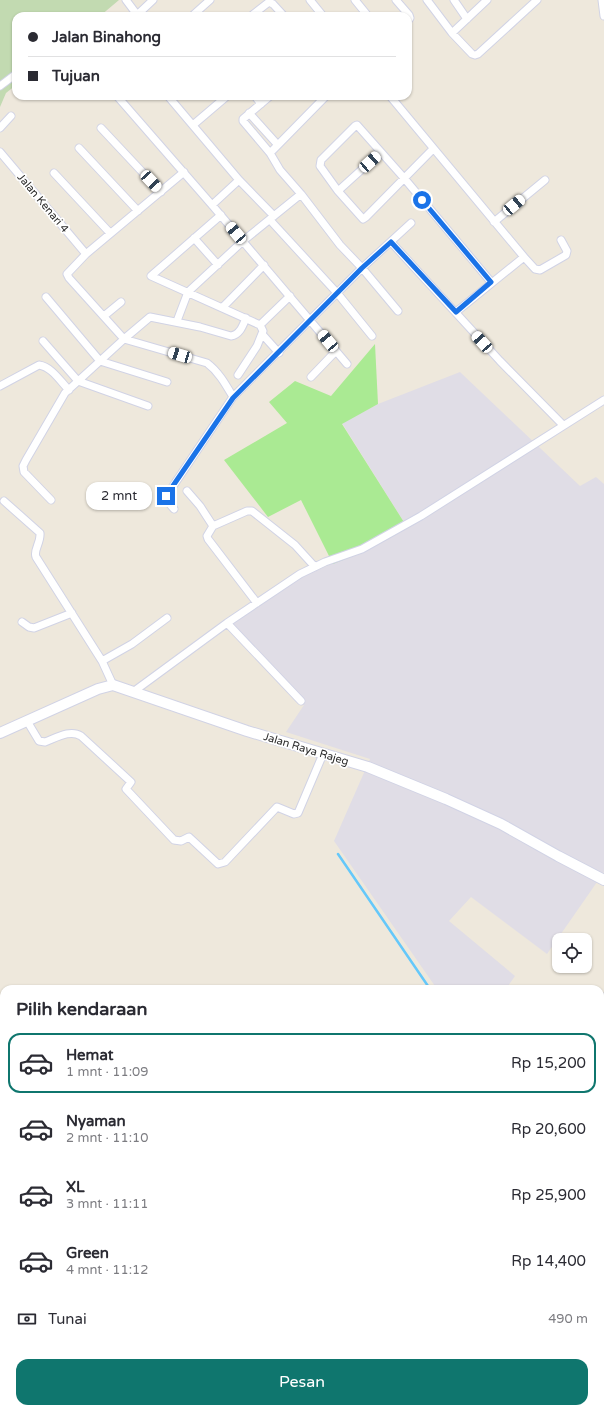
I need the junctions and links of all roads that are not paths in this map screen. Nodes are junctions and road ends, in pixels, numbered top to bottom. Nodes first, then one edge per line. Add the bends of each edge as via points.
1 (126, 0) edge
2 (153, 0) edge
3 (210, 0) edge
4 (310, 0) edge
5 (355, 0) edge
6 (396, 0) edge
7 (427, 0) edge
8 (454, 0) edge
9 (488, 0) edge
10 (537, 0) edge
11 (603, 1) edge
12 (135, 12) edge
13 (140, 12) edge
14 (196, 12) edge
15 (256, 12) edge
16 (280, 12) edge
17 (320, 12) edge
18 (365, 12) edge
19 (406, 12) edge
20 (604, 16) edge
21 (467, 19) junction
22 (452, 33) junction
23 (12, 77) edge
24 (0, 86) edge
25 (121, 100) edge
26 (171, 100) edge
27 (217, 100) edge
28 (258, 100) edge
29 (266, 100) edge
30 (322, 100) edge
31 (393, 100) edge
32 (261, 104) junction
33 (249, 113) junction
34 (11, 116) dead end
35 (193, 125) junction
36 (0, 128) edge
37 (102, 128) dead end
38 (277, 144) junction
39 (78, 148) dead end
40 (433, 149) junction
41 (0, 152) edge
42 (381, 152) junction
43 (270, 153) junction
44 (184, 172) junction
45 (54, 173) dead end
46 (404, 178) junction
47 (239, 180) junction
48 (544, 180) dead end
49 (161, 192) junction
50 (338, 192) junction
51 (301, 194) junction
52 (212, 205) junction
53 (138, 212) junction
54 (221, 215) junction
55 (272, 218) junction
56 (494, 222) junction
57 (411, 223) dead end
58 (110, 233) junction
59 (194, 238) junction
60 (561, 240) dead end
61 (243, 241) junction
62 (391, 242) junction
63 (86, 254) junction
64 (524, 257) junction
65 (218, 265) junction
66 (264, 265) junction
67 (362, 268) junction
68 (490, 281) junction
69 (188, 292) junction
70 (338, 294) junction
71 (290, 296) junction
72 (46, 297) dead end
73 (121, 302) dead end
74 (223, 307) junction
75 (398, 311) dead end
76 (456, 312) junction
77 (104, 316) junction
78 (246, 318) junction
79 (311, 320) junction
80 (177, 321) junction
81 (260, 325) junction
82 (262, 334) junction
83 (372, 336) dead end
84 (124, 339) junction
85 (42, 341) dead end
86 (336, 351) junction
87 (279, 353) junction
88 (100, 361) junction
89 (347, 364) dead end
90 (238, 374) dead end
91 (311, 377) dead end
92 (78, 381) junction
93 (167, 382) dead end
94 (0, 386) edge
95 (69, 390) junction
96 (233, 398) junction
97 (604, 400) edge
98 (148, 406) dead end
99 (563, 425) junction
100 (187, 492) dead end
101 (51, 500) dead end
102 (4, 501) dead end
103 (174, 509) dead end
104 (213, 526) junction
105 (315, 567) junction
106 (257, 603) junction
107 (72, 614) junction
108 (167, 618) dead end
109 (22, 622) dead end
110 (226, 623) junction
111 (102, 661) junction
112 (113, 685) junction
113 (133, 692) junction
114 (301, 701) dead end
115 (27, 721) junction
116 (0, 733) edge
117 (323, 754) junction
118 (604, 880) edge

1 - 12 street
2 - 13 street
3 - 14 street
4 - 17 street
5 - 18 street
6 - 19 street
7 - 22 street
8 - 21 street
9 - 21 street
10 - 22 street via 477,55 472,54
11 - 20 street
15 - 16 street via 266,4 272,3
21 - 22 street
23 - 24 street
25 - 44 street
26 - 35 street
27 - 35 street
28 - 32 street
29 - 32 street
30 - 38 street
31 - 40 street
32 - 33 street
33 - 38 street
33 - 43 street via 243,121
34 - 36 street
35 - 47 street
37 - 49 street
38 - 43 street
39 - 53 street
40 - 46 street
40 - 56 street
41 - 63 street, Jalan Kenari 4
42 - 46 street
42 - 50 street
42 - 50 street via 360,127 355,126 320,163
43 - 51 street via 278,167
44 - 49 street
44 - 52 street
45 - 58 street
46 - 50 street via 366,217 361,218
46 - 68 street
47 - 52 street
47 - 55 street
48 - 56 street
49 - 53 street
51 - 55 street
51 - 67 street via 340,245
52 - 54 street
53 - 58 street
54 - 59 street
54 - 61 street
55 - 61 street
55 - 70 street
56 - 64 street
57 - 62 street
58 - 63 street
59 - 65 street
59 - 69 street via 151,276
60 - 64 street via 567,251 566,255 540,270 535,269
61 - 65 street
61 - 66 street
62 - 67 street
62 - 76 street
63 - 77 street via 68,274 69,278
64 - 68 street
65 - 69 street
66 - 71 street
66 - 74 street
67 - 70 street
67 - 75 street
68 - 76 street
69 - 74 street
69 - 80 street
70 - 79 street
70 - 83 street
71 - 79 street
71 - 81 street
72 - 88 street
73 - 77 street
74 - 78 street
76 - 99 street
77 - 84 street
78 - 80 street via 235,336
78 - 81 street
79 - 86 street
79 - 87 street
80 - 84 street via 150,317
81 - 82 street
82 - 87 street
82 - 90 street
84 - 88 street
84 - 96 street via 207,363 224,380
85 - 92 street
86 - 89 street
86 - 91 street
87 - 96 street
88 - 92 street
88 - 93 street
92 - 95 street
92 - 98 street
94 - 95 street via 40,365 50,370
95 - 101 street via 60,401 23,466 24,472
96 - 103 street via 165,498
97 - 99 street
99 - 105 street via 421,516 362,549
100 - 104 street
102 - 107 street via 40,534 35,554
104 - 105 street via 252,511 295,545
104 - 106 street via 208,539
105 - 106 street
106 - 110 street
107 - 109 street via 34,628
107 - 111 street
108 - 111 street via 127,647
110 - 113 street
110 - 114 street
111 - 112 street
112 - 113 main road, Jalan Raya Rajeg
112 - 115 main road
113 - 117 main road, Jalan Raya Rajeg
115 - 116 main road
115 - 117 street via 42,742 68,734 82,736 131,782 126,789 174,840 189,838 218,864 224,862 277,807 294,814 298,813
117 - 118 main road, Jalan Raya Rajeg via 368,767 453,802 501,824

